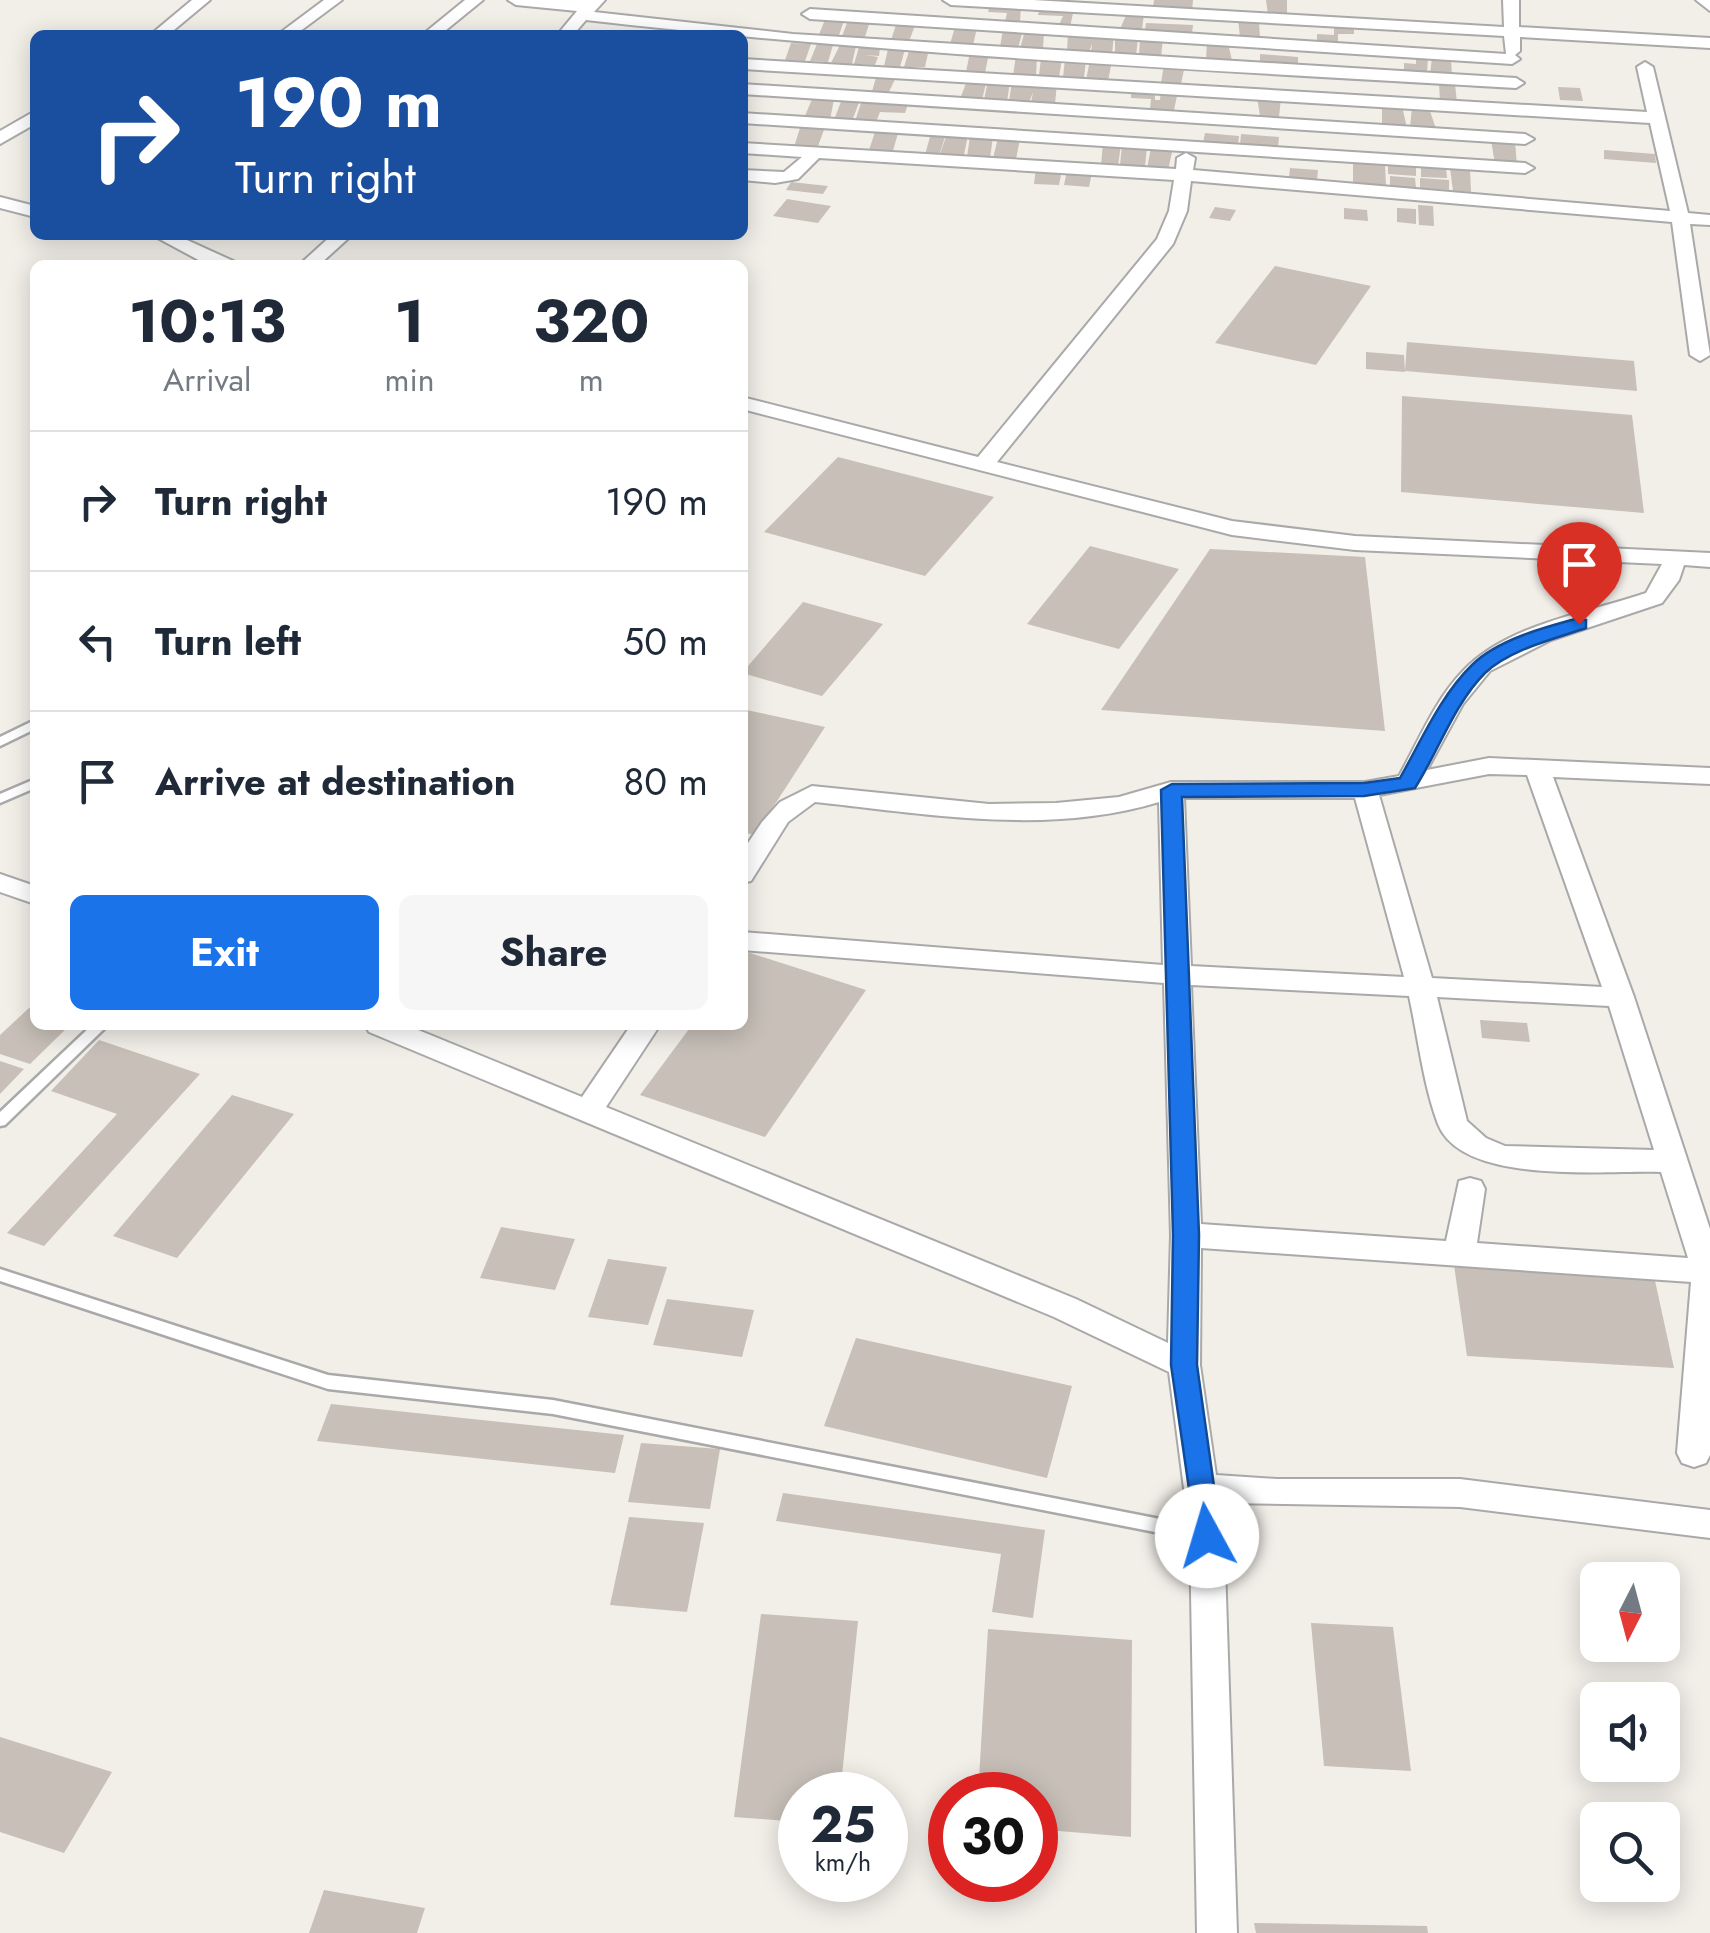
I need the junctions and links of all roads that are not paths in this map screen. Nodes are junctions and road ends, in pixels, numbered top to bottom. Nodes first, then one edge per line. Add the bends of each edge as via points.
1 (202, 0) edge
2 (334, 0) edge
3 (475, 0) edge
4 (516, 0) edge
5 (951, 0) edge
6 (1511, 0) edge
7 (1704, 0) edge
8 (964, 1) edge
9 (1203, 6) edge
10 (1710, 6) edge
11 (589, 8) edge
12 (810, 14) dead end
13 (950, 23) junction
14 (164, 30) edge
15 (292, 30) edge
16 (436, 30) edge
17 (569, 30) edge
18 (739, 30) edge
19 (748, 31) edge
20 (1512, 32) junction
21 (1200, 39) junction
22 (1710, 43) edge
23 (935, 49) junction
24 (1512, 58) junction
25 (748, 64) edge
26 (1196, 64) junction
27 (1645, 67) dead end
28 (927, 74) junction
29 (1516, 83) junction
30 (748, 88) edge
31 (1192, 90) junction
32 (917, 100) junction
33 (1521, 111) junction
34 (748, 118) edge
35 (1193, 118) junction
36 (1656, 118) junction
37 (30, 119) edge
38 (908, 128) junction
39 (1525, 139) junction
40 (0, 140) edge
41 (1187, 145) junction
42 (748, 148) edge
43 (813, 153) junction
44 (899, 156) junction
45 (1525, 168) junction
46 (748, 175) edge
47 (1184, 175) junction
48 (0, 202) edge
49 (1529, 206) junction
50 (30, 211) edge
51 (1680, 217) junction
52 (1710, 220) edge
53 (175, 240) edge
54 (336, 240) edge
55 (221, 260) edge
56 (314, 260) edge
57 (1700, 295) edge
58 (1700, 355) dead end
59 (748, 406) edge
60 (981, 467) junction
61 (1675, 558) junction
62 (1710, 560) edge
63 (30, 727) edge
64 (0, 742) edge
65 (1537, 767) junction
66 (1710, 776) edge
67 (1408, 784) junction
68 (30, 785) edge
69 (1172, 790) junction
70 (1364, 790) junction
71 (0, 799) edge
72 (748, 865) edge
73 (0, 884) edge
74 (30, 893) edge
75 (748, 942) edge
76 (1177, 975) junction
77 (1421, 987) junction
78 (1620, 997) junction
79 (96, 1030) edge
80 (391, 1030) edge
81 (643, 1030) edge
82 (590, 1110) junction
83 (0, 1121) edge
84 (1673, 1162) junction
85 (1470, 1189) dead end
86 (1186, 1235) junction
87 (1460, 1253) junction
88 (1709, 1271) edge
89 (0, 1275) edge
90 (1184, 1365) junction
91 (1694, 1454) dead end
92 (1202, 1488) junction
93 (1710, 1524) edge
94 (1207, 1536) junction
95 (1217, 1933) edge

1 - 14 street
2 - 15 street
3 - 16 street
4 - 11 street
5 - 8 street
6 - 20 street
7 - 10 street
8 - 9 street
8 - 13 street
9 - 20 street
9 - 21 street
11 - 17 street
11 - 18 street
12 - 13 street
13 - 21 street
13 - 23 street
19 - 23 street
20 - 22 street
20 - 24 street
21 - 24 street
21 - 26 street
23 - 26 street
23 - 28 street
24 - 29 street
25 - 28 street
26 - 29 street
26 - 31 street
27 - 36 street
28 - 31 street
28 - 32 street
29 - 33 street
30 - 32 street
31 - 33 street
31 - 35 street
32 - 35 street
32 - 38 street
33 - 36 street
33 - 39 street
34 - 38 street
35 - 39 street
35 - 41 street
36 - 51 street
37 - 40 street
38 - 41 street
38 - 44 street
39 - 45 street
41 - 45 street
41 - 47 street
42 - 43 street
43 - 44 street
43 - 46 street via 799,174
44 - 47 street
45 - 49 street
47 - 49 street
47 - 60 street via 1166,240
48 - 50 street
49 - 51 street
51 - 52 street
51 - 57 street
53 - 55 street
54 - 56 street
57 - 58 street
59 - 60 street
60 - 61 street via 1232,528 1355,543
61 - 62 street
61 - 67 street via 1654,598 1518,646 1479,668
63 - 64 lane
65 - 66 street
65 - 67 street via 1450,771
65 - 78 street
67 - 70 street
68 - 71 lane
69 - 70 street
69 - 72 street via 1120,805 989,812 812,794 780,814
69 - 76 street
70 - 77 street
73 - 74 street
75 - 76 street
76 - 77 street
76 - 86 street
77 - 78 street
77 - 84 street via 1453,1124 1467,1142 1505,1157
78 - 84 street
79 - 83 lane
80 - 82 street
81 - 82 street
82 - 90 street via 1066,1308
84 - 88 street
85 - 87 street
86 - 87 street
86 - 90 street
87 - 88 street
88 - 91 street
89 - 94 lane via 328,1382 553,1407
90 - 92 street
92 - 93 street via 1460,1493
92 - 94 street
94 - 95 street

